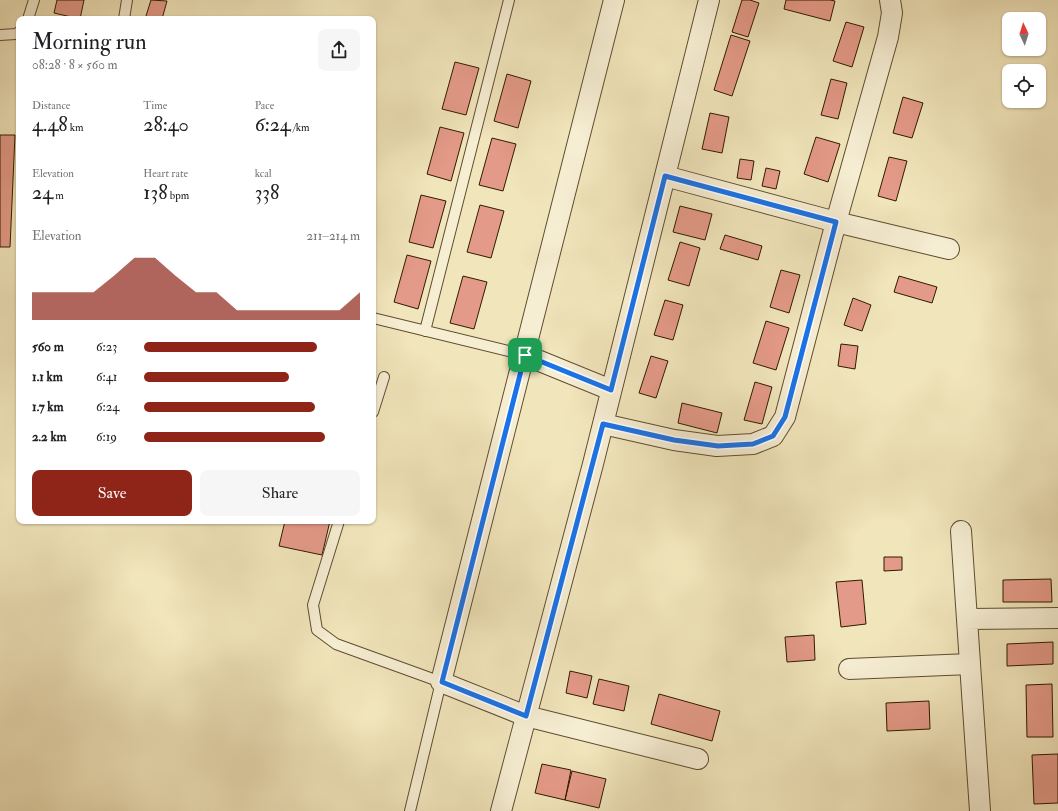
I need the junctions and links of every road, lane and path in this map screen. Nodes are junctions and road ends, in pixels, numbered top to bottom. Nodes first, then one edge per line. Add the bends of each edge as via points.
1 (34, 0) edge
2 (127, 0) edge
3 (509, 0) edge
4 (614, 0) edge
5 (709, 0) edge
6 (890, 0) edge
7 (29, 16) edge
8 (124, 16) edge
9 (16, 34) edge
10 (0, 35) edge
11 (665, 176) junction
12 (836, 222) junction
13 (949, 249) dead end
14 (376, 319) edge
15 (425, 331) junction
16 (525, 355) junction
17 (384, 377) dead end
18 (611, 390) junction
19 (376, 402) edge
20 (603, 424) junction
21 (338, 524) edge
22 (961, 531) dead end
23 (1058, 618) edge
24 (967, 619) junction
25 (970, 664) junction
26 (849, 669) dead end
27 (442, 682) junction
28 (526, 716) junction
29 (698, 758) dead end
30 (410, 811) edge
31 (501, 811) edge
32 (980, 811) edge

1 - 7 lane
2 - 8 lane
3 - 15 lane
4 - 16 street
5 - 11 street
6 - 12 street via 892,14 888,37
9 - 10 lane
11 - 12 street
11 - 18 street
12 - 13 street
12 - 20 street via 785,417 773,436 753,444 718,446 674,440
14 - 15 lane
15 - 16 lane
16 - 18 street
16 - 27 street
17 - 19 lane
18 - 20 street
20 - 28 street
21 - 27 lane via 313,605 317,630 336,644
22 - 24 street
23 - 24 street
24 - 25 street
25 - 26 street
25 - 32 street
27 - 28 street
27 - 30 lane
28 - 29 street
28 - 31 street

